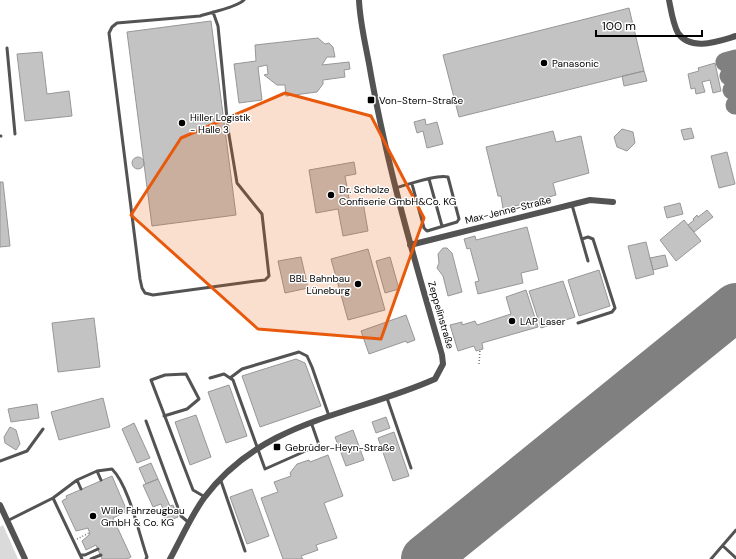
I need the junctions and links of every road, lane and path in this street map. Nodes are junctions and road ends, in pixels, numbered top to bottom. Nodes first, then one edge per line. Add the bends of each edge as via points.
1 (244, 0) edge
2 (358, 0) edge
3 (669, 0) edge
4 (213, 12) junction
5 (736, 36) edge
6 (7, 48) dead end
7 (15, 134) dead end
8 (430, 179) junction
9 (412, 184) junction
10 (395, 188) junction
11 (613, 202) dead end
12 (572, 205) junction
13 (442, 226) junction
14 (582, 239) junction
15 (410, 245) junction
16 (588, 261) dead end
17 (578, 323) dead end
18 (480, 350) dead end
19 (479, 364) dead end
20 (210, 378) dead end
21 (230, 378) junction
22 (386, 396) junction
23 (164, 416) junction
24 (329, 416) junction
25 (146, 421) dead end
26 (311, 422) junction
27 (43, 429) dead end
28 (258, 448) junction
29 (0, 461) edge
30 (411, 468) dead end
31 (97, 471) junction
32 (77, 480) junction
33 (101, 480) dead end
34 (220, 480) junction
35 (81, 489) dead end
36 (205, 497) junction
37 (53, 498) junction
38 (0, 505) edge
39 (7, 521) junction
40 (190, 523) junction
41 (736, 530) edge
42 (90, 533) dead end
43 (73, 540) junction
44 (722, 546) junction
45 (98, 549) dead end
46 (245, 551) dead end
47 (80, 555) junction
48 (101, 555) dead end
49 (736, 558) edge
50 (25, 559) edge
51 (82, 559) edge
52 (91, 559) edge
53 (146, 559) edge
54 (170, 559) edge
55 (711, 559) edge

1 - 4 lane via 240,4
2 - 10 street, Zeppelinstraße
3 - 5 street via 678,32 687,41 703,44
4 - 4 lane via 200,16 117,24 109,33 140,279 145,293 153,295 265,280 269,276 262,214 237,183 228,129 218,26
6 - 7 lane
8 - 9 lane
8 - 13 lane
8 - 13 lane via 448,177 459,219 457,222
9 - 10 lane
9 - 13 lane via 424,228 427,231
10 - 15 street, Zeppelinstraße
11 - 12 street, Max-Jenne-Straße via 590,200
12 - 14 lane
12 - 15 street, Max-Jenne-Straße
14 - 16 lane
14 - 17 lane via 593,239 615,308 612,312
15 - 22 street, Zeppelinstraße via 443,364 435,379
18 - 19 path
20 - 21 lane via 224,374
21 - 24 lane via 242,369 299,352 307,356
21 - 28 lane via 233,380
22 - 24 street, Zeppelinstraße
22 - 30 lane
23 - 23 lane via 151,380 165,375 186,374 199,399 187,409
23 - 36 lane via 193,490
24 - 26 street, Zeppelinstraße
25 - 40 lane via 181,516
26 - 28 street, Zeppelinstraße via 284,433
26 - 28 lane via 319,445 265,469
27 - 29 lane via 27,451
28 - 34 street, Zeppelinstraße
31 - 32 lane
31 - 33 lane
31 - 53 lane via 112,469 119,476
32 - 35 lane
32 - 37 lane
34 - 36 street, Zeppelinstraße
34 - 46 lane
36 - 40 street, Zeppelinstraße
37 - 39 lane
37 - 43 lane
38 - 39 street
39 - 50 street
40 - 54 street, Zeppelinstraße
41 - 44 lane
42 - 43 path
43 - 47 lane
44 - 49 lane
44 - 55 lane
45 - 47 lane
47 - 51 lane
48 - 52 lane

